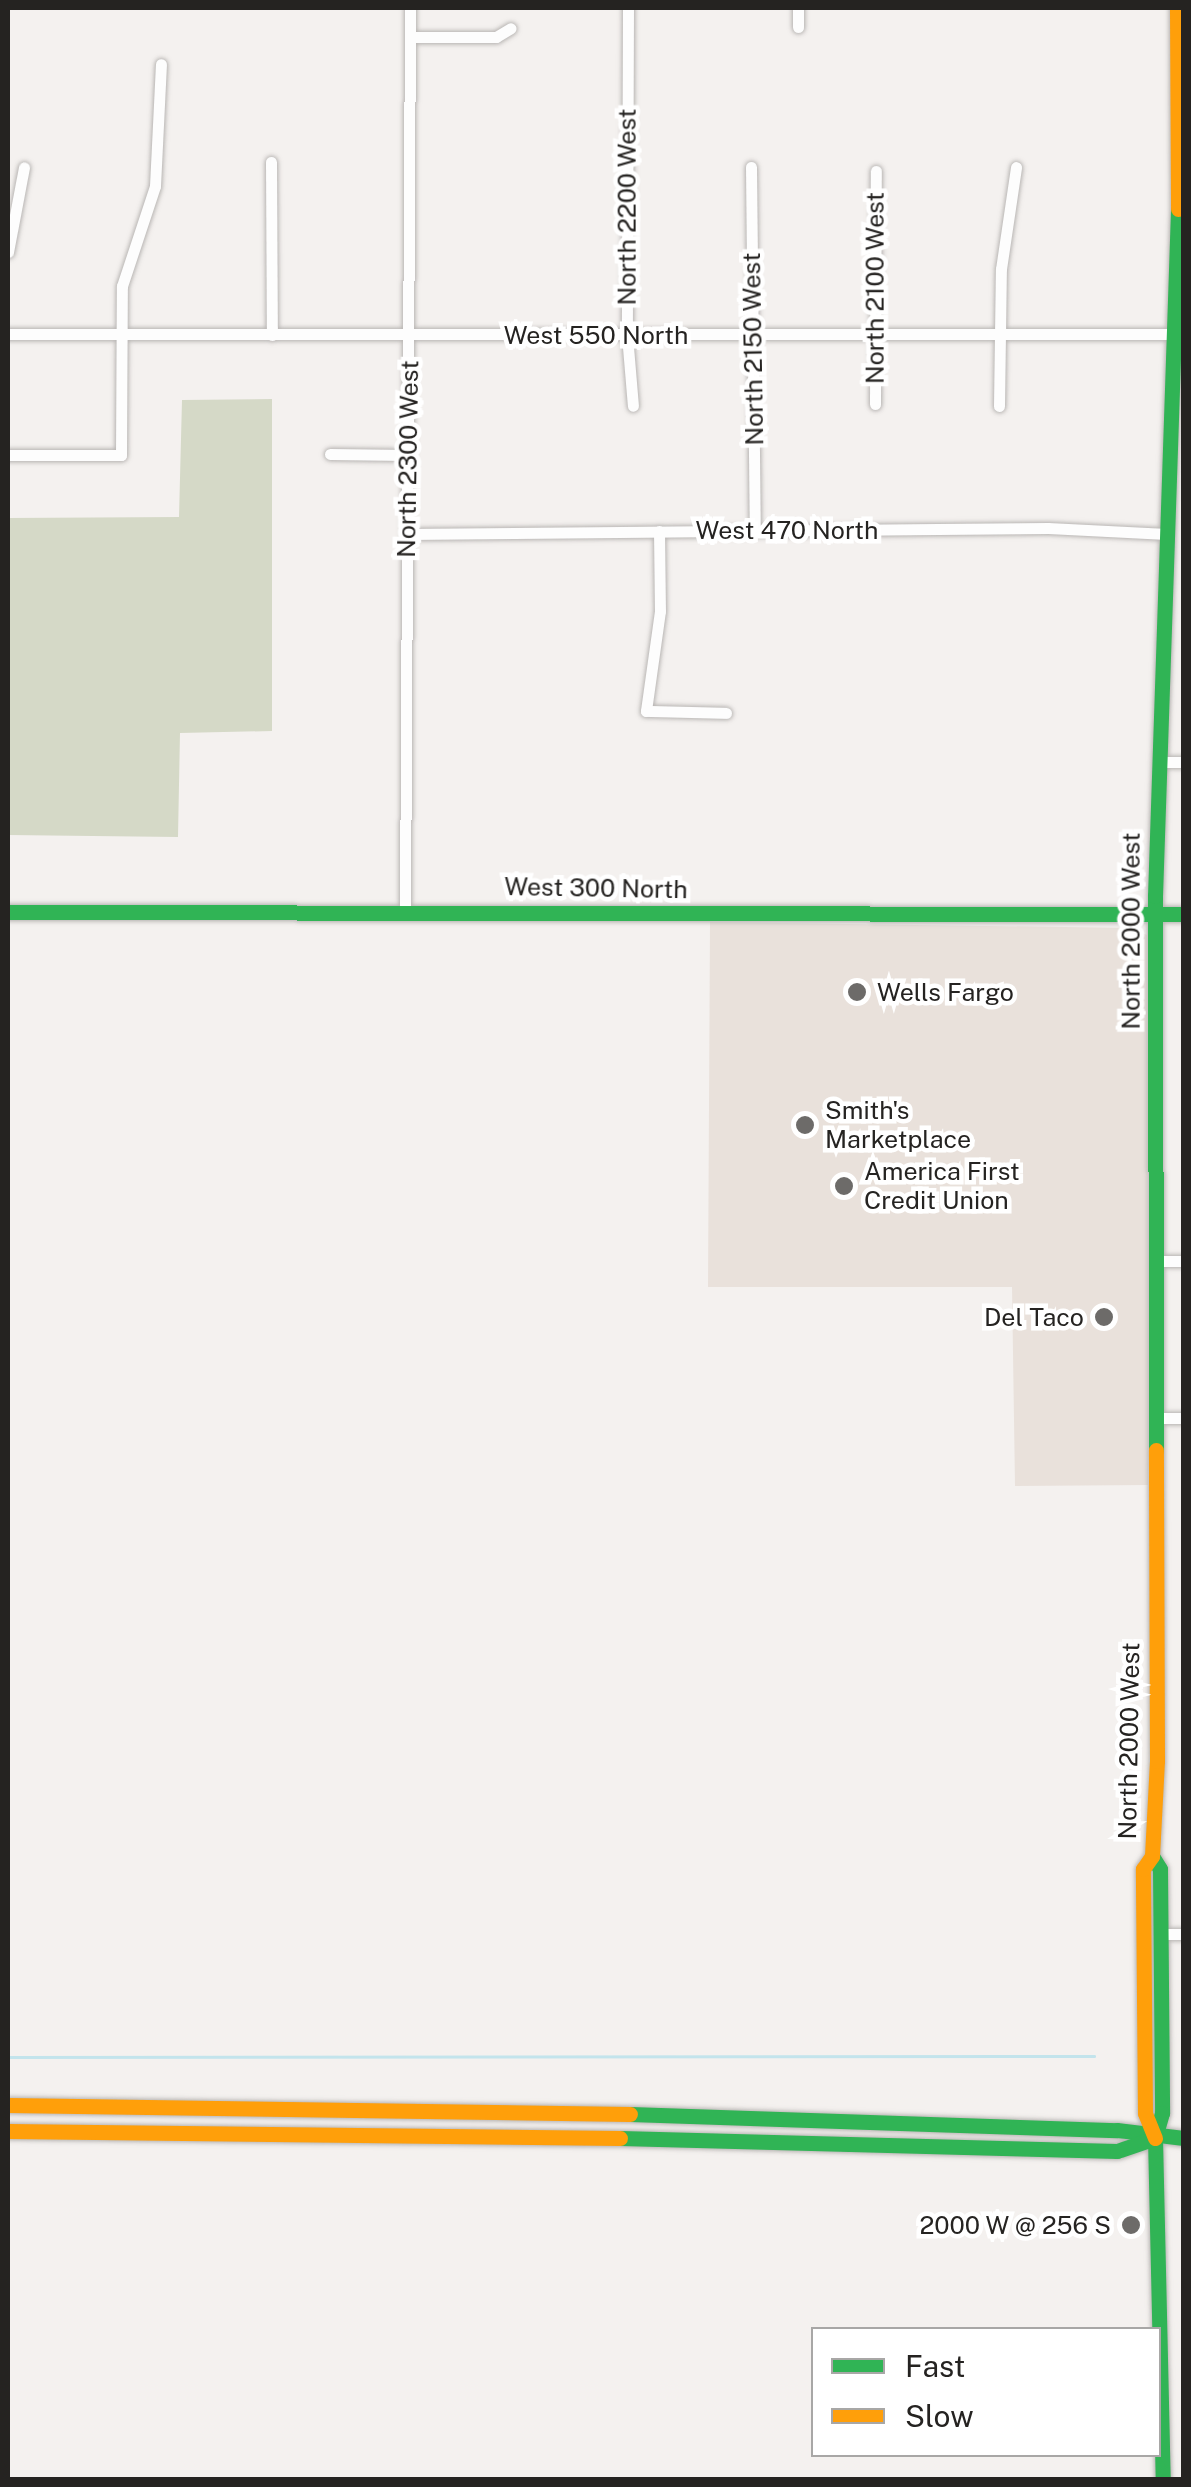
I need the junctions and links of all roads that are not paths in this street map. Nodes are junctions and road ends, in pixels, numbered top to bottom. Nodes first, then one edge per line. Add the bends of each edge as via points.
1 (410, 8) edge
2 (628, 8) edge
3 (798, 8) edge
4 (1178, 8) edge
5 (798, 27) dead end
6 (511, 28) dead end
7 (410, 37) junction
8 (161, 64) dead end
9 (271, 162) dead end
10 (24, 167) dead end
11 (1016, 167) dead end
12 (751, 168) dead end
13 (876, 171) dead end
14 (10, 225) edge
15 (8, 252) edge
16 (8, 334) edge
17 (272, 334) junction
18 (1180, 334) edge
19 (122, 335) junction
20 (410, 335) junction
21 (626, 335) junction
22 (874, 335) junction
23 (1000, 335) junction
24 (752, 336) junction
25 (874, 404) dead end
26 (633, 406) dead end
27 (1000, 406) dead end
28 (8, 454) edge
29 (330, 454) dead end
30 (407, 455) junction
31 (755, 531) junction
32 (659, 532) junction
33 (407, 534) junction
34 (1167, 534) junction
35 (726, 713) dead end
36 (1158, 762) junction
37 (1184, 762) edge
38 (405, 911) junction
39 (8, 912) edge
40 (1155, 914) junction
41 (1184, 914) edge
42 (1155, 1261) junction
43 (1184, 1261) edge
44 (1156, 1418) junction
45 (1184, 1418) edge
46 (1152, 1856) junction
47 (1161, 1934) junction
48 (1184, 1934) edge
49 (8, 2105) edge
50 (8, 2131) edge
51 (1154, 2138) junction
52 (1184, 2138) edge
53 (1159, 2327) edge
54 (1161, 2404) edge
55 (1163, 2480) edge

1 - 7 street, North 2300 West
2 - 21 street, North 2200 West
3 - 5 street
4 - 18 main road, North 2000 West
6 - 7 street via 496,37
7 - 20 street, North 2300 West
8 - 19 street via 155,186 128,257
9 - 17 street
10 - 14 street
11 - 23 street
12 - 24 street, North 2150 West
13 - 22 street, North 2100 West
14 - 15 street
16 - 19 street, West 550 North
17 - 19 street, West 550 North
17 - 20 street, West 550 North
18 - 23 street, West 550 North
18 - 34 main road, North 2000 West
19 - 28 street via 121,456
20 - 21 street, West 550 North
20 - 30 street, North 2300 West
21 - 24 street, West 550 North
21 - 26 street, North 2200 West
22 - 23 street, West 550 North
22 - 24 street, West 550 North
22 - 25 street, North 2100 West
23 - 27 street
24 - 31 street, North 2150 West
29 - 30 street
30 - 33 street, North 2300 West
31 - 32 street, West 470 North
31 - 34 street, West 470 North
32 - 33 street, West 470 North
32 - 35 street via 660,610 646,711
33 - 38 street, North 2300 West
34 - 36 main road, North 2000 West
36 - 37 street
36 - 40 main road, North 2000 West
38 - 39 main road, West 300 North
38 - 40 main road, West 300 North
40 - 41 main road, West 300 North
40 - 42 main road, North 2000 West
42 - 43 street
42 - 44 main road, North 2000 West
44 - 45 street
44 - 46 main road, North 2000 West
46 - 47 main road, North 2000 West via 1160,1869
46 - 51 main road, North 2000 West via 1143,1869 1144,2074
47 - 48 street
47 - 51 main road, North 2000 West via 1162,2113
49 - 51 main road via 482,2106 914,2128 1117,2130
50 - 51 main road via 502,2132 856,2149 1117,2152
51 - 52 main road
51 - 53 main road, North 2000 West
54 - 55 main road, North 2000 West

